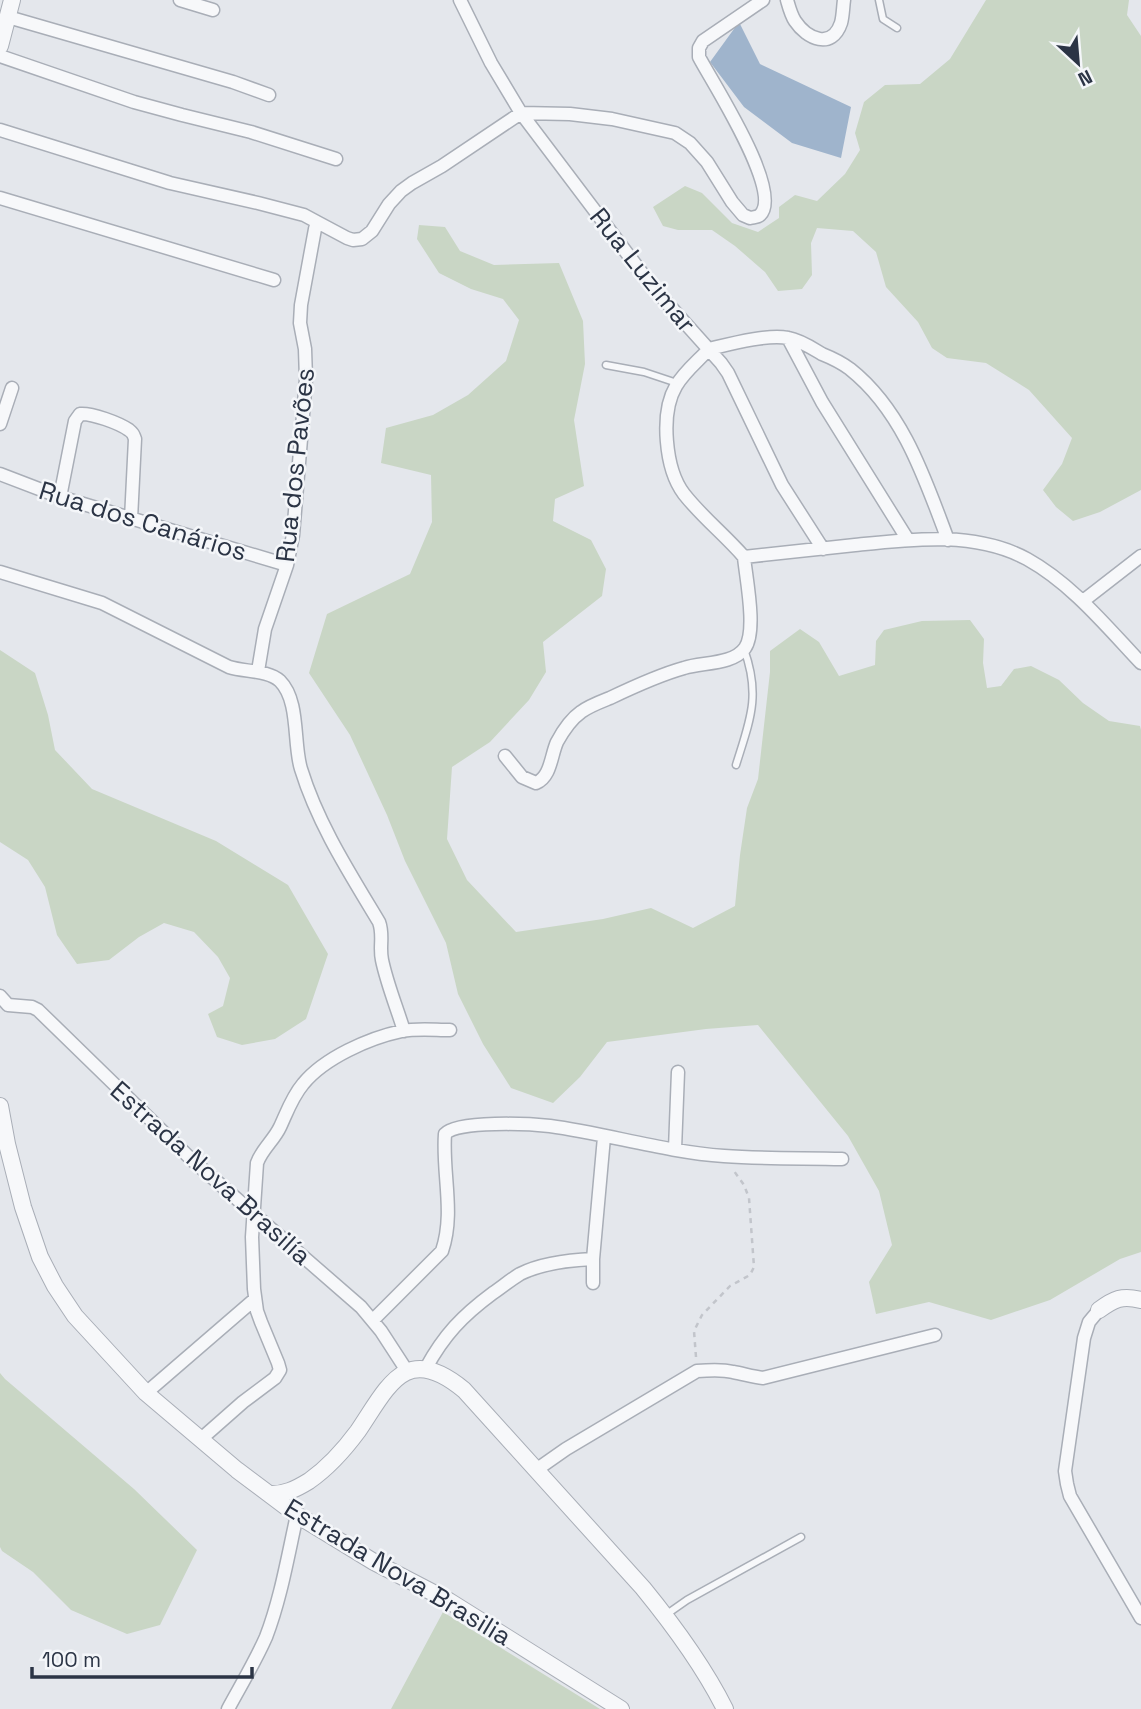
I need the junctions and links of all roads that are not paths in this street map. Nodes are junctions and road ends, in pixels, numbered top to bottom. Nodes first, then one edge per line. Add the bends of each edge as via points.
1 (12, 0) edge
2 (180, 0) edge
3 (460, 0) edge
4 (764, 0) edge
5 (787, 0) edge
6 (844, 0) edge
7 (879, 0) edge
8 (213, 10) dead end
9 (8, 17) junction
10 (897, 28) dead end
11 (0, 46) edge
12 (0, 56) edge
13 (269, 95) dead end
14 (521, 113) junction
15 (0, 130) edge
16 (336, 159) dead end
17 (0, 198) edge
18 (315, 220) junction
19 (274, 280) dead end
20 (788, 338) junction
21 (709, 349) junction
22 (606, 365) dead end
23 (677, 383) junction
24 (12, 388) dead end
25 (0, 424) edge
26 (0, 474) edge
27 (60, 497) junction
28 (131, 519) junction
29 (908, 540) junction
30 (948, 540) junction
31 (823, 548) junction
32 (1141, 556) edge
33 (744, 557) junction
34 (287, 565) junction
35 (0, 572) edge
36 (1083, 601) junction
37 (744, 649) junction
38 (1141, 663) edge
39 (258, 671) junction
40 (505, 756) dead end
41 (736, 765) dead end
42 (0, 996) edge
43 (450, 1030) dead end
44 (404, 1031) junction
45 (678, 1072) dead end
46 (0, 1105) edge
47 (604, 1137) junction
48 (675, 1149) junction
49 (842, 1158) dead end
50 (253, 1214) junction
51 (593, 1259) junction
52 (593, 1283) dead end
53 (256, 1299) junction
54 (1141, 1300) edge
55 (1098, 1310) joint
56 (373, 1320) junction
57 (934, 1335) dead end
58 (426, 1368) junction
59 (407, 1371) junction
60 (146, 1393) junction
61 (201, 1439) junction
62 (536, 1470) junction
63 (269, 1494) junction
64 (297, 1515) junction
65 (802, 1537) dead end
66 (665, 1615) junction
67 (1141, 1618) edge
68 (228, 1709) edge
69 (621, 1709) edge
70 (725, 1709) edge

1 - 9 street
2 - 8 street
3 - 14 street, Rua Luzimar
4 - 14 street via 699,48 699,57 750,148 765,185 759,216 743,215 707,162 675,133 612,119
5 - 6 street via 793,19 807,36 822,40 833,36 841,23
7 - 10 lane via 883,19
9 - 11 street
9 - 13 street
12 - 16 street via 134,102
14 - 18 street via 401,191 367,236 354,240
14 - 21 street, Rua Luzimar via 651,285
15 - 18 street via 170,183
17 - 19 street
18 - 34 street, Rua dos Pavões via 301,305 306,379
20 - 21 street, Rua Luzimar
20 - 29 street
20 - 30 street, Rua Luzimar via 848,367 873,390 921,470
21 - 23 street
21 - 31 street via 728,373 782,485
22 - 23 lane
23 - 33 street via 666,417 667,448 677,484
24 - 25 street
26 - 27 street, Rua dos Canários
27 - 28 street, Rua dos Canários
27 - 28 street via 75,421 80,414 89,414 134,435
28 - 34 street, Rua dos Canários
29 - 30 street
29 - 31 street
30 - 36 street via 981,544 1026,558
31 - 33 street
32 - 36 street
33 - 37 street via 750,613
34 - 39 street, Rua dos Pavões via 269,617
35 - 39 street via 102,603 229,667
36 - 38 street
37 - 40 street via 725,660 682,668 578,713 557,742 541,782 522,777
37 - 41 lane via 754,691
39 - 44 street via 281,682 289,698 298,734 298,760 314,805 382,930 382,960
42 - 50 street, Estrada Nova Brasilía via 8,1005 38,1010
43 - 44 street
44 - 50 street via 338,1056 301,1086 275,1136 260,1154
45 - 48 street
46 - 60 street, Estrada Nova Brasilia via 23,1207 45,1267 75,1316
47 - 48 street
47 - 51 street
47 - 56 street via 546,1126 491,1124 448,1130 448,1222 442,1251
48 - 49 street via 723,1156
50 - 53 street
50 - 56 street, Estrada Nova Brasilía
51 - 52 street
51 - 58 street via 573,1259 521,1274 455,1325
53 - 60 street
53 - 61 street via 279,1374
54 - 55 street via 1113,1300
55 - 67 street via 1084,1338 1065,1471 1070,1496
56 - 59 street, Estrada Nova Brasilía
57 - 62 street via 763,1378 731,1371 697,1371
58 - 59 street
58 - 62 street via 464,1390
59 - 63 street via 383,1392 331,1463 294,1490
60 - 61 street, Estrada Nova Brasilia
61 - 63 street, Estrada Nova Brasilia
62 - 66 street
63 - 64 street, Estrada Nova Brasilia
64 - 68 street via 267,1634
64 - 69 street, Estrada Nova Brasilia via 449,1601
65 - 66 lane
66 - 70 street

